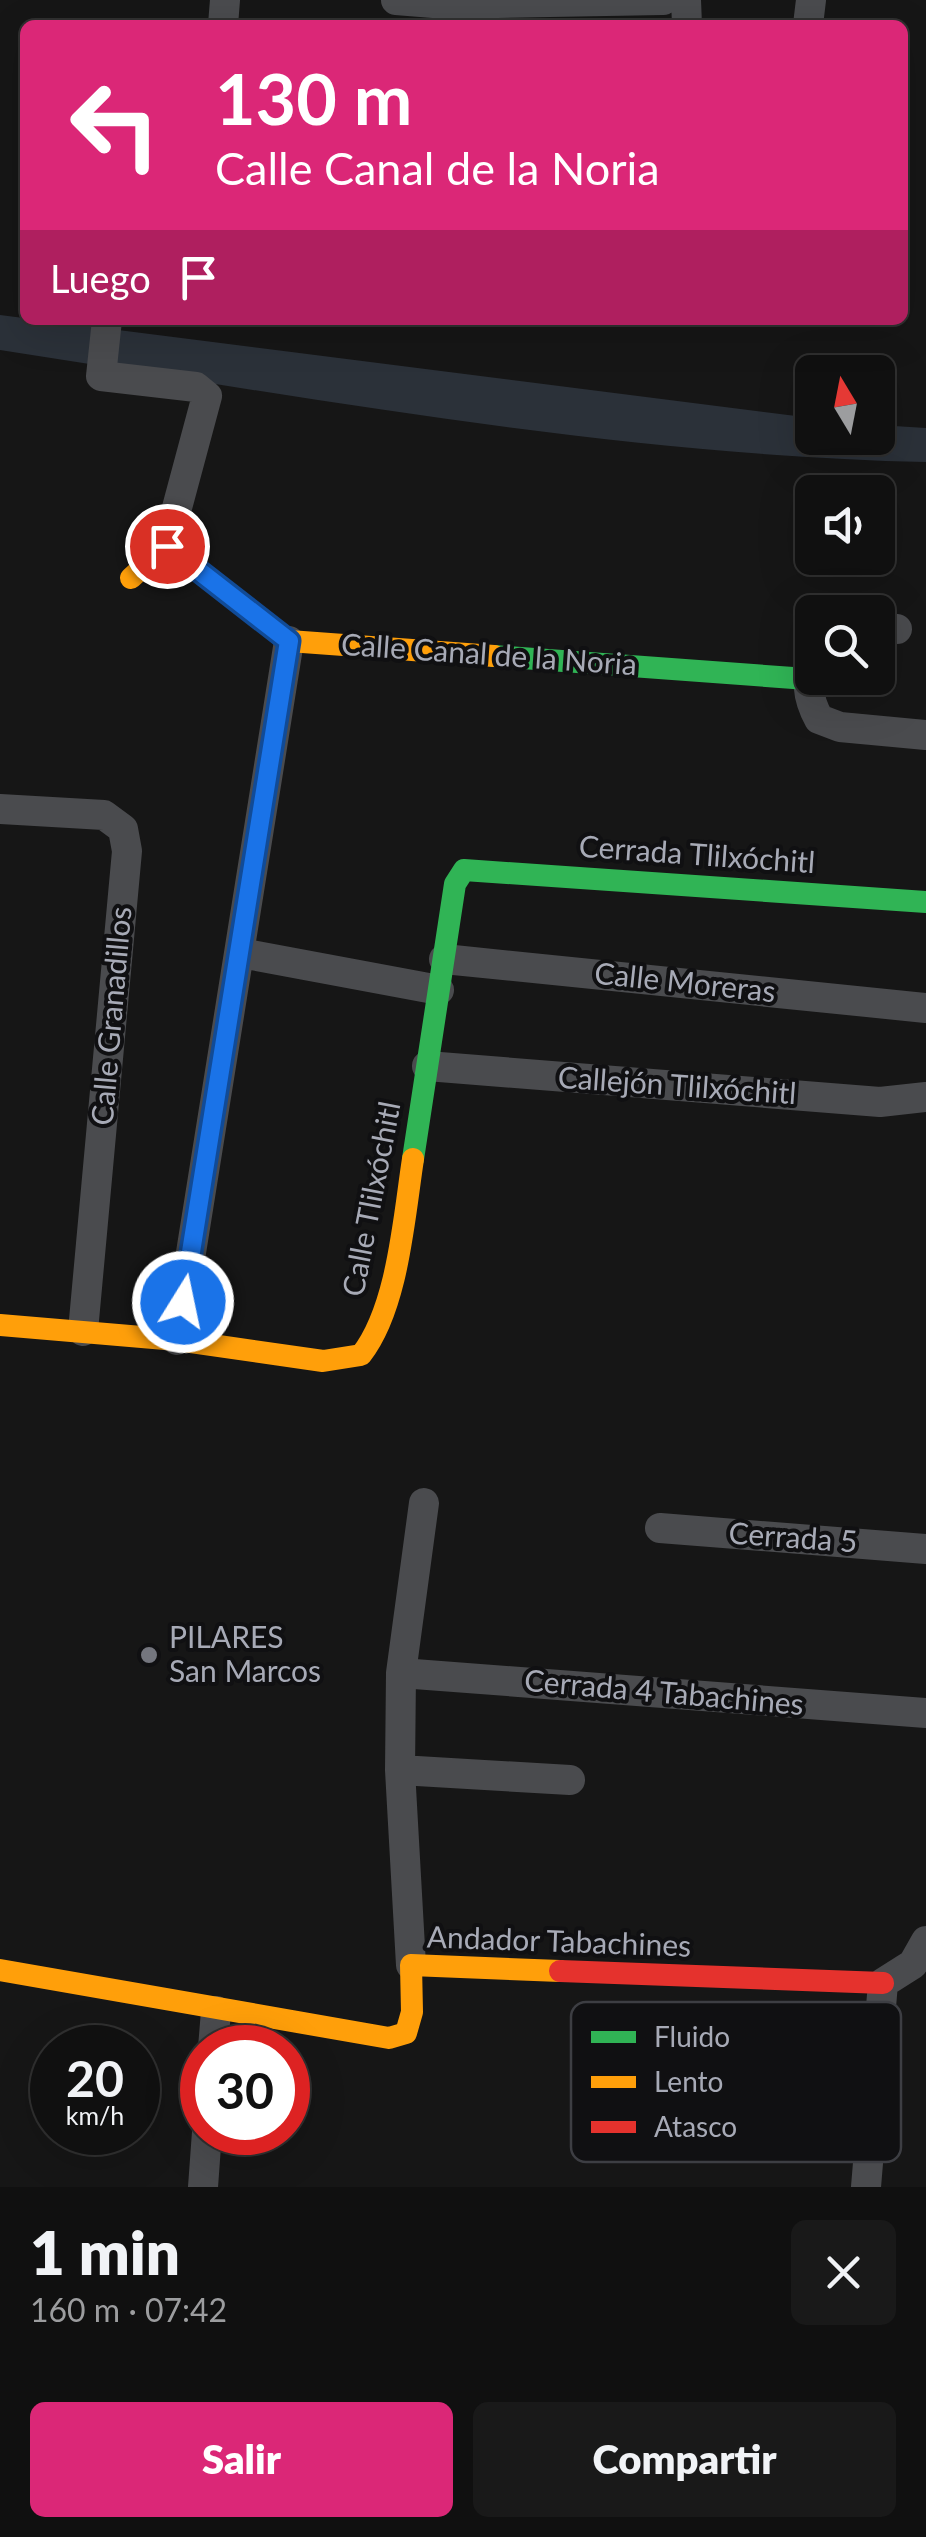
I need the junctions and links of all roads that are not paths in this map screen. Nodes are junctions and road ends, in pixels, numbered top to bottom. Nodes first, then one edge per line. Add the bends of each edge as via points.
1 (396, 0) edge
2 (663, 0) edge
3 (446, 10) edge
4 (107, 325) edge
5 (167, 546) junction
6 (131, 578) dead end
7 (289, 641) junction
8 (795, 666) edge
9 (810, 695) edge
10 (926, 735) edge
11 (0, 809) edge
12 (464, 870) joint
13 (926, 902) edge
14 (241, 952) junction
15 (444, 959) junction
16 (439, 990) junction
17 (926, 1008) edge
18 (427, 1066) junction
19 (926, 1096) edge
20 (0, 1325) edge
21 (83, 1331) junction
22 (177, 1340) junction
23 (424, 1503) dead end
24 (660, 1528) dead end
25 (926, 1549) edge
26 (401, 1673) junction
27 (926, 1714) edge
28 (400, 1770) junction
29 (570, 1780) dead end
30 (926, 1942) edge
31 (411, 1965) junction
32 (0, 1970) edge
33 (883, 1983) junction
34 (881, 2002) edge
35 (216, 2010) junction
36 (215, 2025) edge
37 (205, 2155) edge
38 (868, 2162) edge
39 (203, 2187) edge
40 (866, 2187) edge

1 - 3 street
2 - 3 street
4 - 5 street via 102,376 196,387 207,396
5 - 6 street
5 - 7 street
7 - 8 street, Calle Canal de la Noria
7 - 14 street
9 - 10 street via 819,719 840,727
11 - 21 street, Calle Granadillos via 104,815 123,829
12 - 13 street, Cerrada Tlilxóchitl
12 - 15 street, Calle Tlilxóchitl via 455,884
14 - 16 street
14 - 22 street
15 - 16 street, Calle Tlilxóchitl
15 - 17 street, Calle Moreras
16 - 18 street, Calle Tlilxóchitl
18 - 19 street, Callejón Tlilxóchitl via 880,1102
18 - 22 street, Calle Tlilxóchitl via 399,1248 376,1336 361,1356 323,1361
20 - 21 street, Calle Tlilxóchitl
21 - 22 street, Calle Tlilxóchitl
23 - 26 street
24 - 25 street, Cerrada 5
26 - 27 street, Cerrada 4 Tabachines
26 - 28 street
28 - 29 street
28 - 31 street
30 - 33 street via 913,1964
31 - 33 street, Andador Tabachines
31 - 35 street, Andador Tabachines via 406,2033 388,2038
32 - 35 street, Andador Tabachines
33 - 34 street
35 - 36 street
37 - 39 street
38 - 40 street

